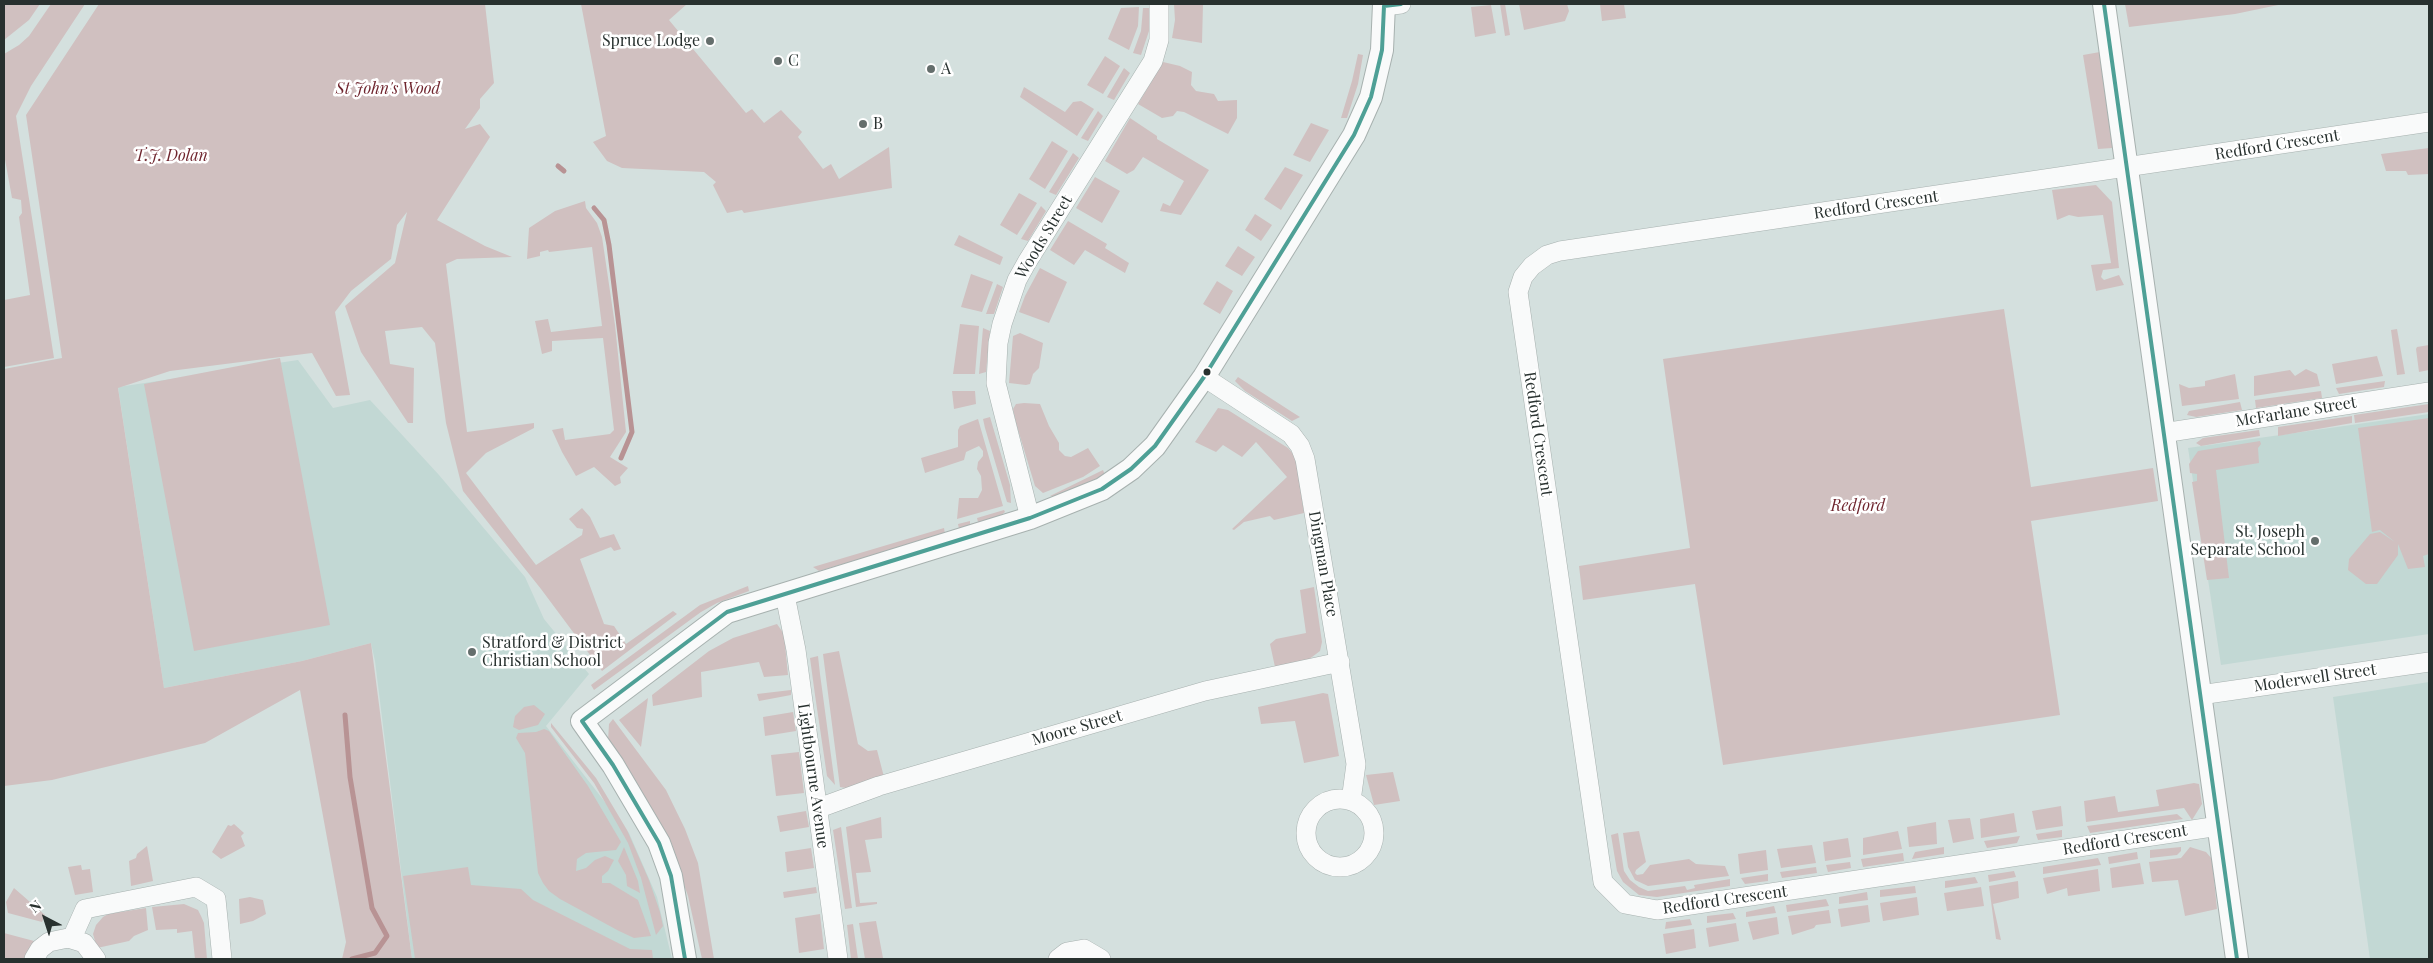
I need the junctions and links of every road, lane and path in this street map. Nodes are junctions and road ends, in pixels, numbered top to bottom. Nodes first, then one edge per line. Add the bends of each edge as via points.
1 (1159, 4) edge
2 (2104, 4) edge
3 (1389, 5) edge
4 (2429, 122) edge
5 (2126, 168) junction
6 (1204, 377) junction
7 (2429, 392) edge
8 (2163, 432) junction
9 (1030, 518) junction
10 (784, 594) junction
11 (1340, 662) junction
12 (2429, 662) edge
13 (2200, 695) junction
14 (1352, 801) dead end
15 (819, 808) junction
16 (2218, 826) junction
17 (72, 938) junction
18 (34, 959) edge
19 (96, 959) edge
20 (222, 959) edge
21 (685, 959) edge
22 (838, 959) edge
23 (1058, 959) edge
24 (1101, 959) edge
25 (2237, 959) edge

1 - 9 street, Woods Street via 1160,40 1153,61 1027,262 1017,280 1002,324 996,383
2 - 5 street
3 - 6 street via 1371,97 1354,135
4 - 5 street, Redford Crescent
5 - 8 street
5 - 16 street, Redford Crescent via 1560,251 1547,255 1532,266 1518,292 1603,882 1625,904 1657,910
6 - 9 street via 1156,446 1131,469 1102,489
6 - 11 street, Dingman Place via 1288,432 1300,446 1305,459
7 - 8 street, McFarlane Street
8 - 13 street
9 - 10 street
10 - 15 street, Lightbourne Avenue via 796,650
10 - 21 street via 727,612 582,721 613,765 659,843 671,876
11 - 14 street, Dingman Place via 1356,764
11 - 15 street, Moore Street via 1204,691 886,784
12 - 13 street, Moderwell Street
13 - 16 street
15 - 22 street, Lightbourne Avenue
16 - 25 street
17 - 18 street via 49,942
17 - 19 street via 84,943
17 - 20 street via 85,909 196,887 216,899
23 - 24 street via 1067,952 1084,949

